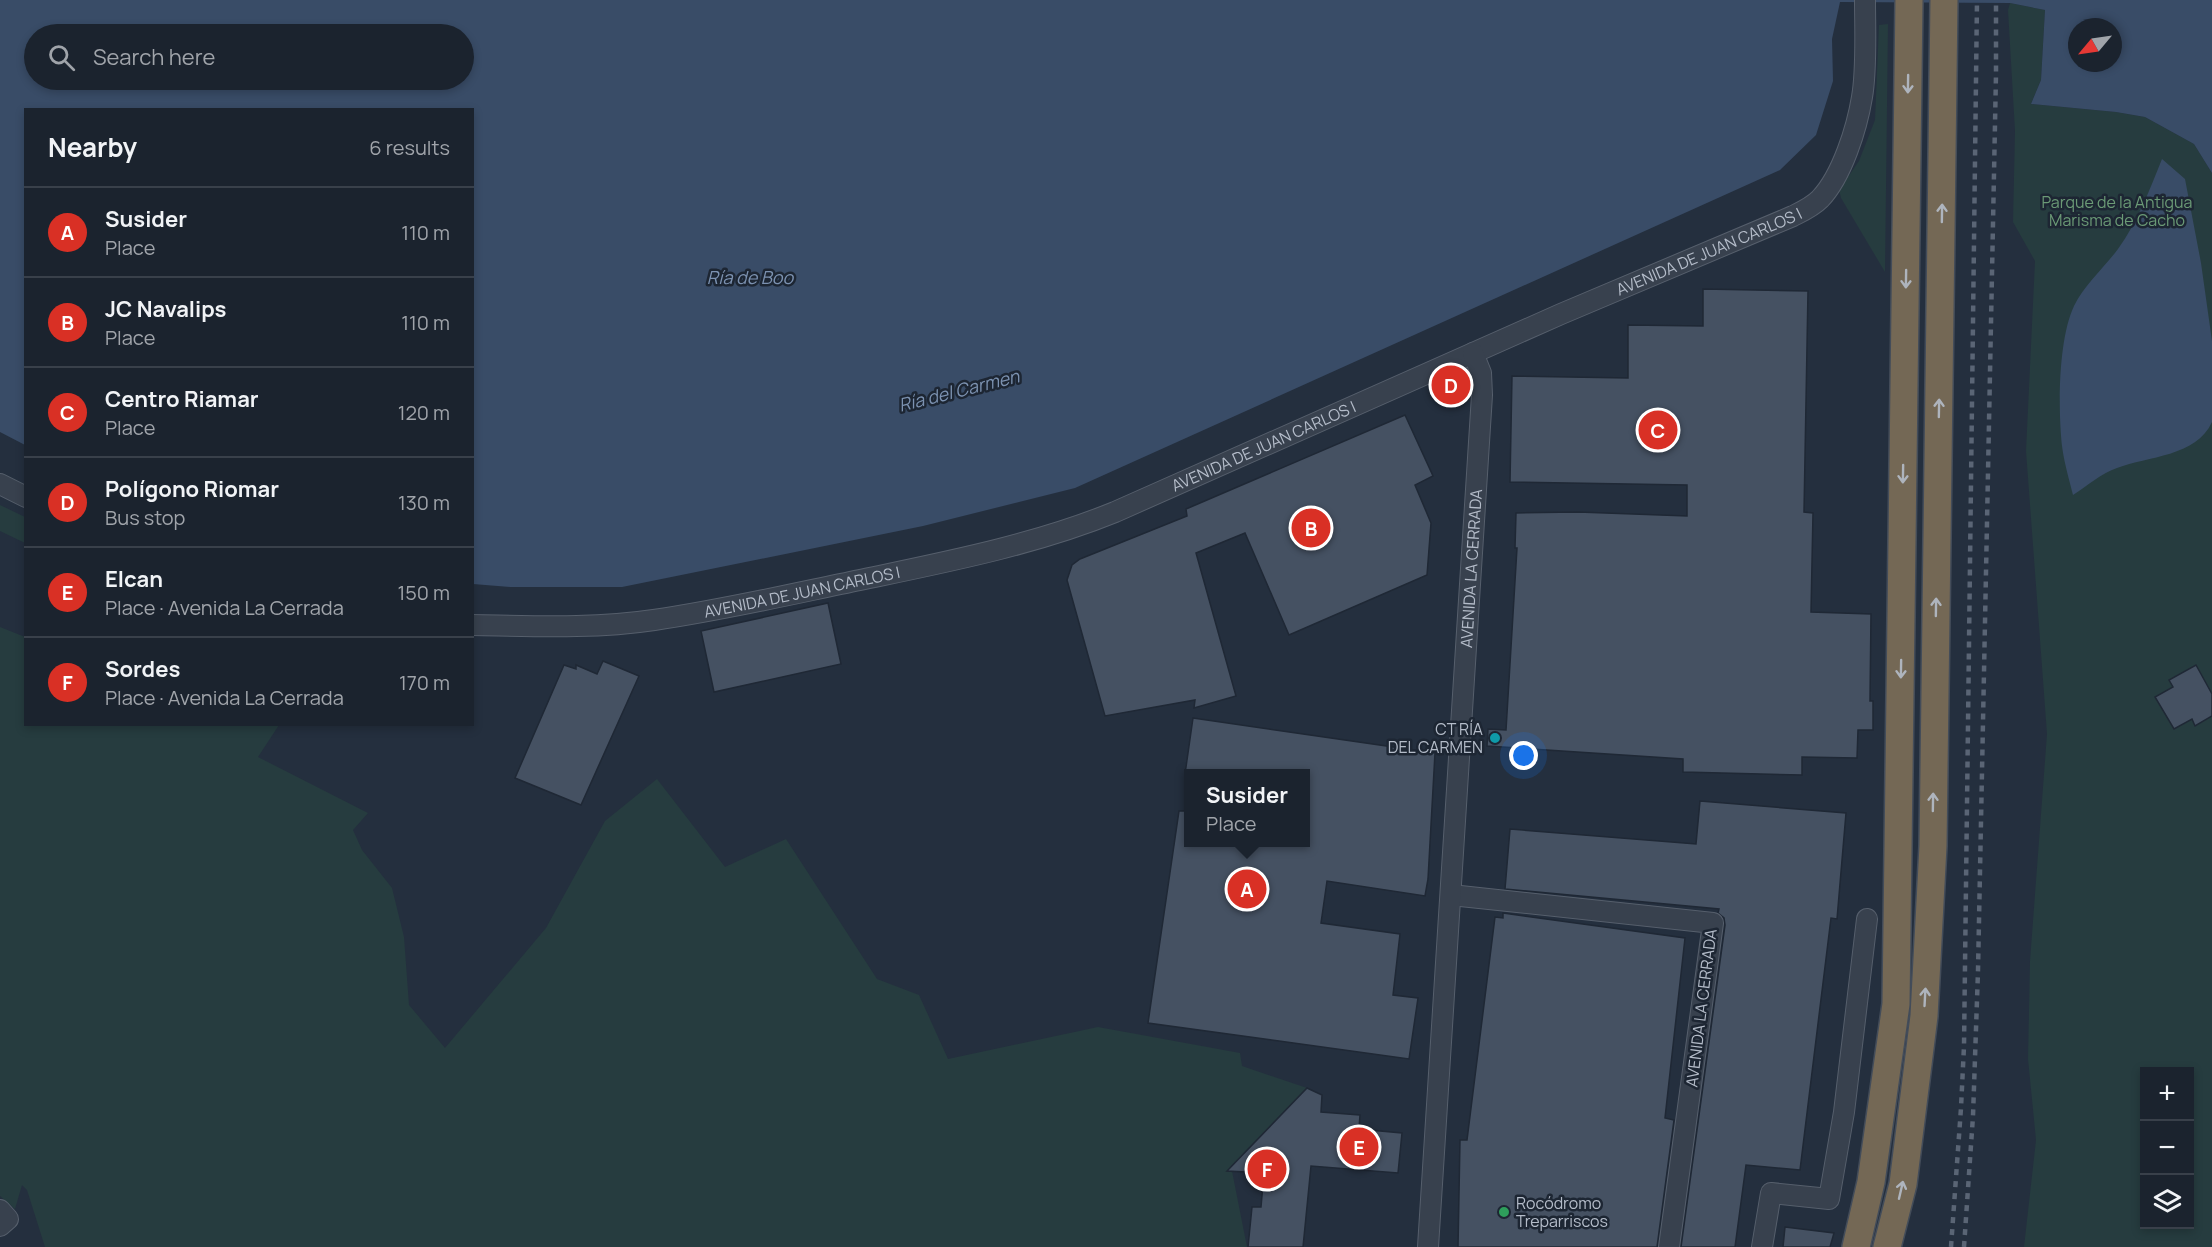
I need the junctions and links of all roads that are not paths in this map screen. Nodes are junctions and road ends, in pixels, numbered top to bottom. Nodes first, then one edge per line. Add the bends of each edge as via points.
1 (1865, 0) edge
2 (1944, 0) edge
3 (1909, 13) edge
4 (1473, 353) junction
5 (0, 484) edge
6 (24, 496) edge
7 (474, 625) edge
8 (1451, 895) junction
9 (1867, 919) dead end
10 (0, 1210) edge
11 (0, 1226) edge
12 (1428, 1247) edge
13 (1669, 1247) edge
14 (1762, 1247) edge
15 (1856, 1247) edge
16 (1887, 1247) edge

1 - 4 street, AVENIDA DE JUAN CARLOS I via 1863,96 1854,131 1830,184 1814,204
16 -> 2 highway via 1903,1184 1924,1016 1933,846
3 -> 15 highway via 1896,1004 1871,1182
4 - 7 street, AVENIDA DE JUAN CARLOS I via 1115,512 1023,543 894,573 653,620 575,627
4 - 8 street, AVENIDA LA CERRADA via 1481,373 1482,395
5 - 6 street
8 - 12 street, AVENIDA LA CERRADA
8 - 13 street, AVENIDA LA CERRADA via 1713,923
9 - 14 street via 1844,1112 1829,1199 1771,1193
10 - 11 street via 8,1219

